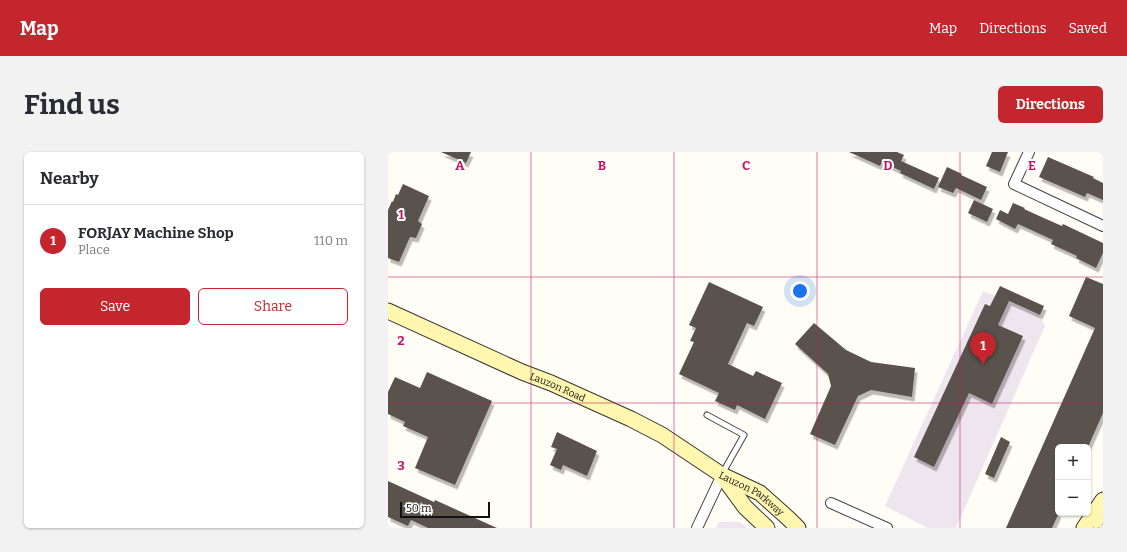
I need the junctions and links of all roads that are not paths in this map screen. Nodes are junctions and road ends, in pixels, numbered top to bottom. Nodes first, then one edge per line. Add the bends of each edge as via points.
1 (1029, 152) edge
2 (1103, 226) edge
3 (388, 311) edge
4 (707, 415) dead end
5 (722, 474) junction
6 (1103, 502) edge
7 (831, 503) dead end
8 (793, 523) edge
9 (697, 528) edge
10 (767, 528) edge
11 (804, 528) edge
12 (887, 528) edge
13 (1084, 528) edge
14 (1101, 528) edge

1 - 2 street via 1014,184
3 - 5 main road, Lauzon Road via 631,419 662,435
4 - 5 lane via 744,435
5 - 8 main road, Lauzon Parkway via 760,493
5 - 9 street
5 - 10 main road, Lauzon Parkway via 745,507
6 - 13 main road
6 - 14 main road
7 - 12 street
8 - 11 main road, Lauzon Parkway

